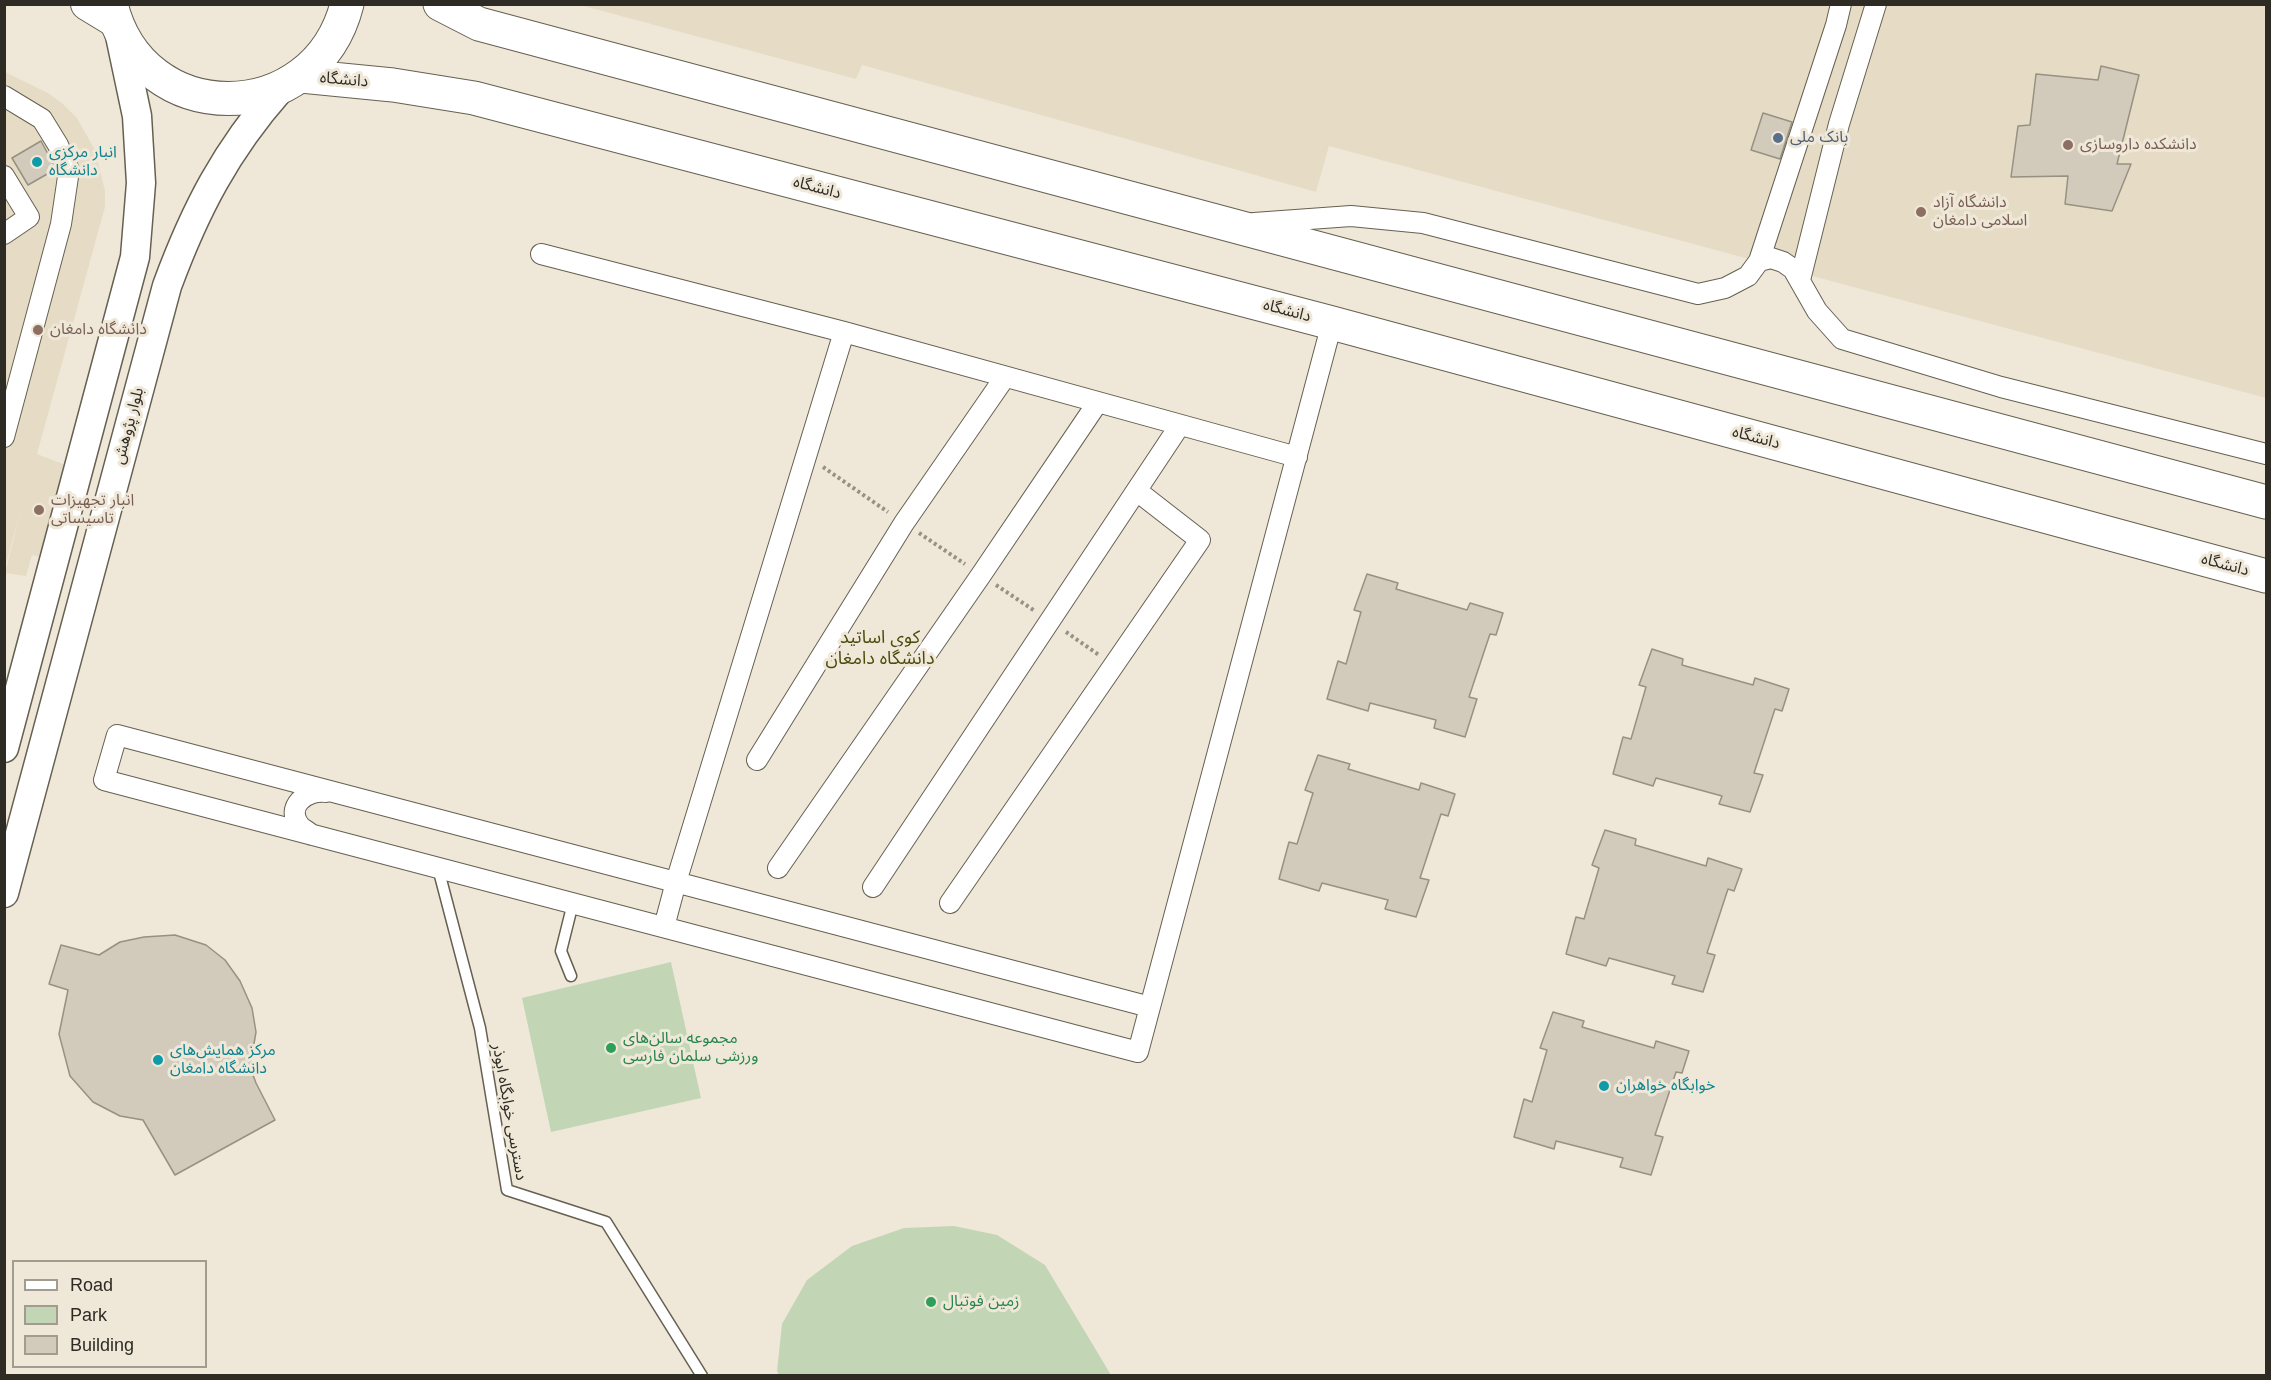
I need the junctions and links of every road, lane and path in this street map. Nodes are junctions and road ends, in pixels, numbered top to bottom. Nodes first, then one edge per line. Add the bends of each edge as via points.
1 (87, 4) edge
2 (347, 4) edge
3 (440, 4) edge
4 (1841, 4) edge
5 (1876, 4) edge
6 (115, 18) edge
7 (290, 82) junction
8 (4, 96) edge
9 (4, 177) edge
10 (29, 218) junction
11 (61, 225) junction
12 (1231, 225) junction
13 (4, 234) edge
14 (541, 254) dead end
15 (1759, 261) junction
16 (1800, 280) junction
17 (1332, 323) junction
18 (844, 332) junction
19 (1005, 377) junction
20 (10, 400) edge
21 (1098, 402) junction
22 (1180, 425) junction
23 (4, 437) edge
24 (2266, 454) edge
25 (807, 456) junction
26 (1297, 457) junction
27 (1137, 491) junction
28 (2266, 502) edge
29 (904, 522) junction
30 (981, 575) junction
31 (2266, 576) edge
32 (1050, 621) junction
33 (1112, 664) junction
34 (4, 748) edge
35 (757, 760) dead end
36 (338, 793) junction
37 (312, 835) junction
38 (438, 868) junction
39 (778, 868) dead end
40 (676, 882) junction
41 (873, 887) dead end
42 (4, 893) edge
43 (573, 903) junction
44 (950, 903) dead end
45 (664, 927) junction
46 (571, 976) dead end
47 (1150, 1006) junction
48 (702, 1376) edge

1 - 6 main road
2 - 7 highway via 342,24 325,53
3 - 12 highway via 479,24
4 - 15 street
5 - 16 street via 1839,124
6 - 7 highway via 135,56 158,77 187,92 218,99 250,98
6 - 34 street via 137,116 141,183 135,256
7 - 17 highway, دانشگاه via 393,84 474,98
7 - 42 street, بلوار پژوهش via 252,121 205,197 167,286
8 - 11 street via 42,119 58,145 69,170
9 - 10 street
10 - 11 street
10 - 13 street
11 - 20 street
12 - 15 street via 1351,216 1424,223 1698,294 1725,288 1748,276
12 - 28 highway
14 - 18 street
15 - 16 street via 1771,258 1783,262
16 - 24 street via 1817,311 1842,339 2001,387
17 - 26 street
17 - 31 highway, دانشگاه
18 - 19 street
18 - 25 street
19 - 21 street
19 - 29 street
20 - 23 street
21 - 22 street
21 - 30 street
22 - 26 street
22 - 27 street
25 - 29 path
25 - 40 street
26 - 47 street
27 - 32 street
27 - 33 street via 1200,540
29 - 30 path
29 - 35 street
30 - 32 path
30 - 39 street
32 - 33 path
32 - 41 street
33 - 44 street
36 - 37 street via 305,794 297,805 295,815 300,826
36 - 37 street via 117,735 105,780
36 - 40 street
37 - 38 street
38 - 43 street
38 - 48 lane, دسترسی خوابگاه ابوذر via 480,1028 507,1190 606,1222
40 - 45 street
40 - 47 street
43 - 45 street
43 - 46 lane via 561,951
45 - 47 street via 1138,1052

